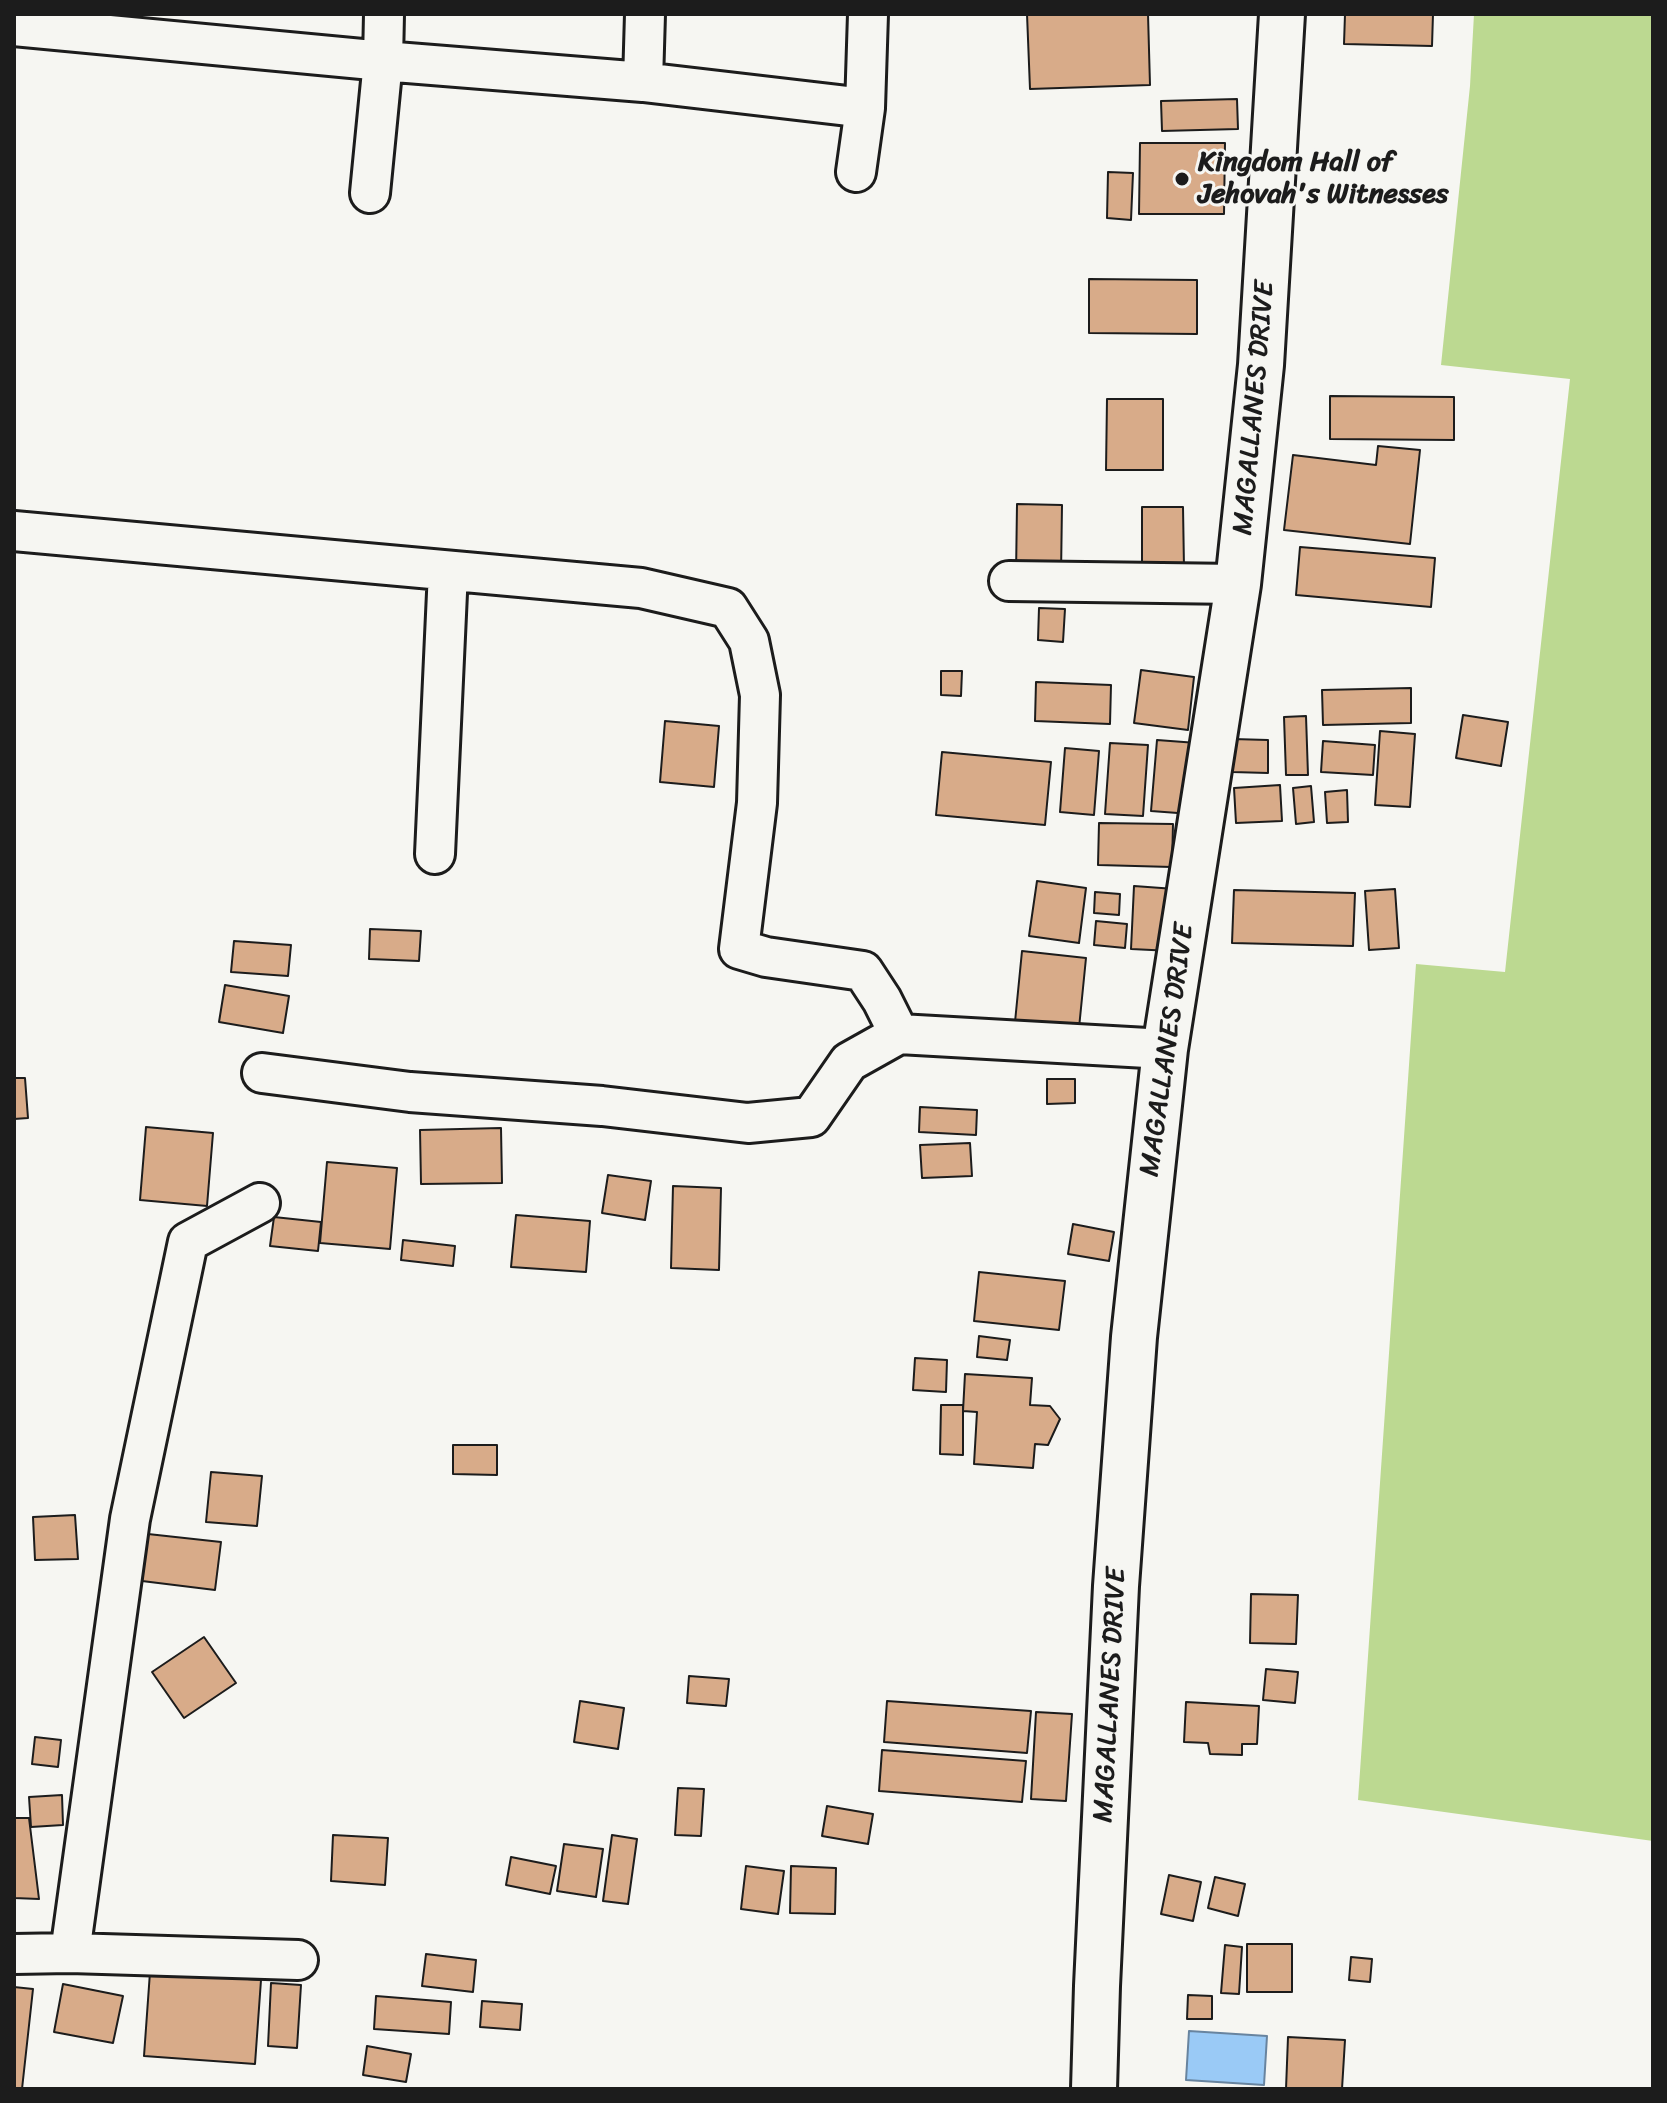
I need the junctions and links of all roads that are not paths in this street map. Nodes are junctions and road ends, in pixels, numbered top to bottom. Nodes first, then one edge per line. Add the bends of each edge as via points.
1 (384, 14) edge
2 (645, 14) edge
3 (868, 14) edge
4 (1282, 14) edge
5 (14, 26) edge
6 (383, 61) junction
7 (643, 82) junction
8 (865, 108) junction
9 (856, 172) dead end
10 (370, 193) dead end
11 (14, 531) edge
12 (448, 571) junction
13 (1009, 581) dead end
14 (1238, 584) junction
15 (435, 854) dead end
16 (899, 1034) junction
17 (1165, 1049) junction
18 (262, 1073) dead end
19 (260, 1203) dead end
20 (70, 1953) junction
21 (14, 1954) edge
22 (298, 1960) dead end
23 (1094, 2089) edge

1 - 6 street
2 - 7 street
3 - 8 street
4 - 14 street, MAGALLANES DRIVE via 1262,350
5 - 6 street
6 - 7 street
6 - 10 street
7 - 8 street
8 - 9 street
11 - 12 street
12 - 15 street
12 - 16 street via 641,588 728,608 749,641 760,695 757,803 739,949 863,971
13 - 14 street
14 - 17 street, MAGALLANES DRIVE
16 - 17 street
16 - 18 street via 849,1062 811,1117 748,1123
17 - 23 street, MAGALLANES DRIVE via 1134,1337 1117,1570
19 - 20 street via 188,1242 130,1519
20 - 21 street
20 - 22 street

